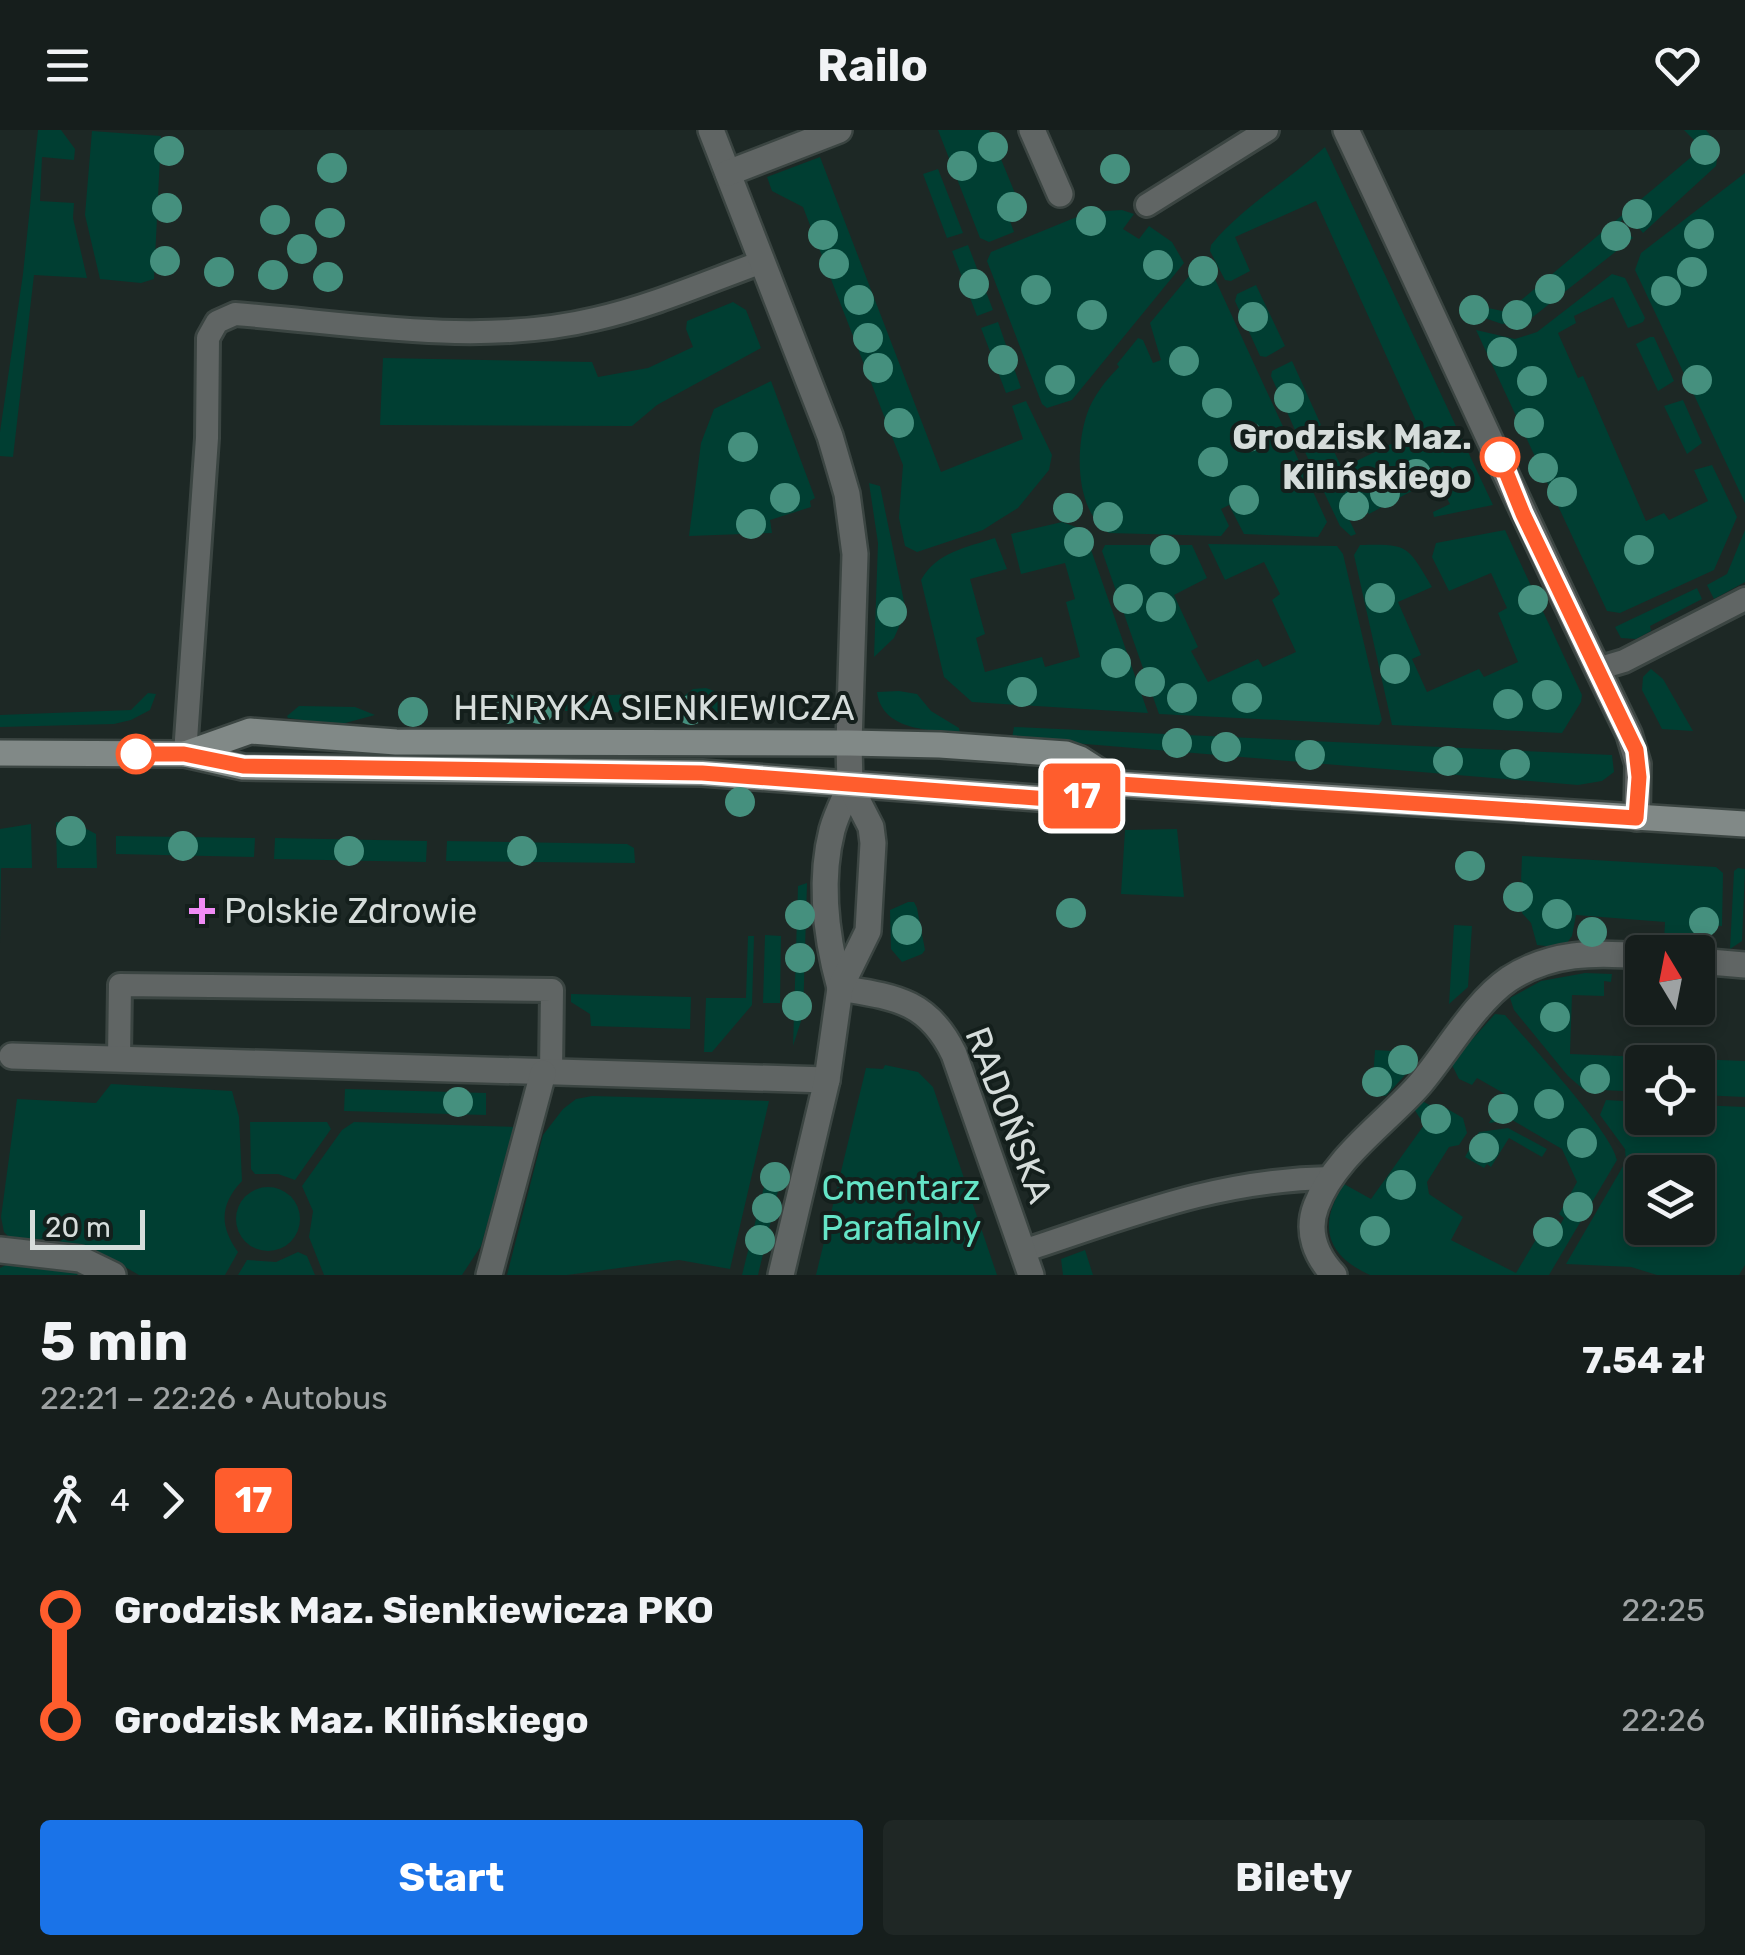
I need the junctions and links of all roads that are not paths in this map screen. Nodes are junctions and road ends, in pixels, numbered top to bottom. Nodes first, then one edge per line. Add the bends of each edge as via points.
1 (711, 130) edge
2 (839, 130) edge
3 (1032, 130) edge
4 (1267, 130) edge
5 (1346, 130) edge
6 (728, 173) junction
7 (1060, 194) dead end
8 (1147, 205) dead end
9 (762, 262) junction
10 (1745, 600) edge
11 (1597, 669) junction
12 (849, 743) junction
13 (0, 753) edge
14 (184, 754) junction
15 (1119, 784) junction
16 (850, 786) junction
17 (1636, 818) junction
18 (1745, 824) edge
19 (1625, 955) edge
20 (1715, 962) edge
21 (1745, 964) edge
22 (840, 988) junction
23 (12, 1056) dead end
24 (118, 1058) junction
25 (547, 1073) junction
26 (828, 1080) junction
27 (1330, 1178) junction
28 (0, 1250) edge
29 (1027, 1263) edge
30 (113, 1275) edge
31 (490, 1275) edge
32 (781, 1275) edge
33 (1334, 1275) edge

1 - 6 street
2 - 6 street
3 - 7 street
4 - 8 lane
5 - 11 street
6 - 9 street
9 - 12 street via 830,436 853,526
9 - 14 lane via 647,304 553,327 482,332 236,314 216,322 206,355 207,438
10 - 11 lane
11 - 17 street via 1636,750
12 - 14 main road, HENRYKA SIENKIEWICZA via 396,742 250,731
12 - 15 main road, HENRYKA SIENKIEWICZA via 1066,754
12 - 16 street
13 - 14 main road, HENRYKA SIENKIEWICZA
14 - 16 main road, HENRYKA SIENKIEWICZA via 243,766 688,772
15 - 16 main road, HENRYKA SIENKIEWICZA via 1062,800
15 - 17 main road, HENRYKA SIENKIEWICZA
16 - 22 street via 833,825 828,866 826,932
16 - 22 street via 871,827 872,866 868,931
17 - 18 main road, HENRYKA SIENKIEWICZA
19 - 27 street via 1582,953 1510,978
20 - 21 street
22 - 26 street
22 - 29 street, RADOŃSKA via 909,1004 938,1026 954,1054
23 - 24 street
24 - 25 street
24 - 25 lane via 120,984 552,990
25 - 26 street
25 - 31 street
26 - 32 street
27 - 29 lane via 1198,1194
27 - 33 street via 1315,1207 1312,1234
28 - 30 street via 80,1259

